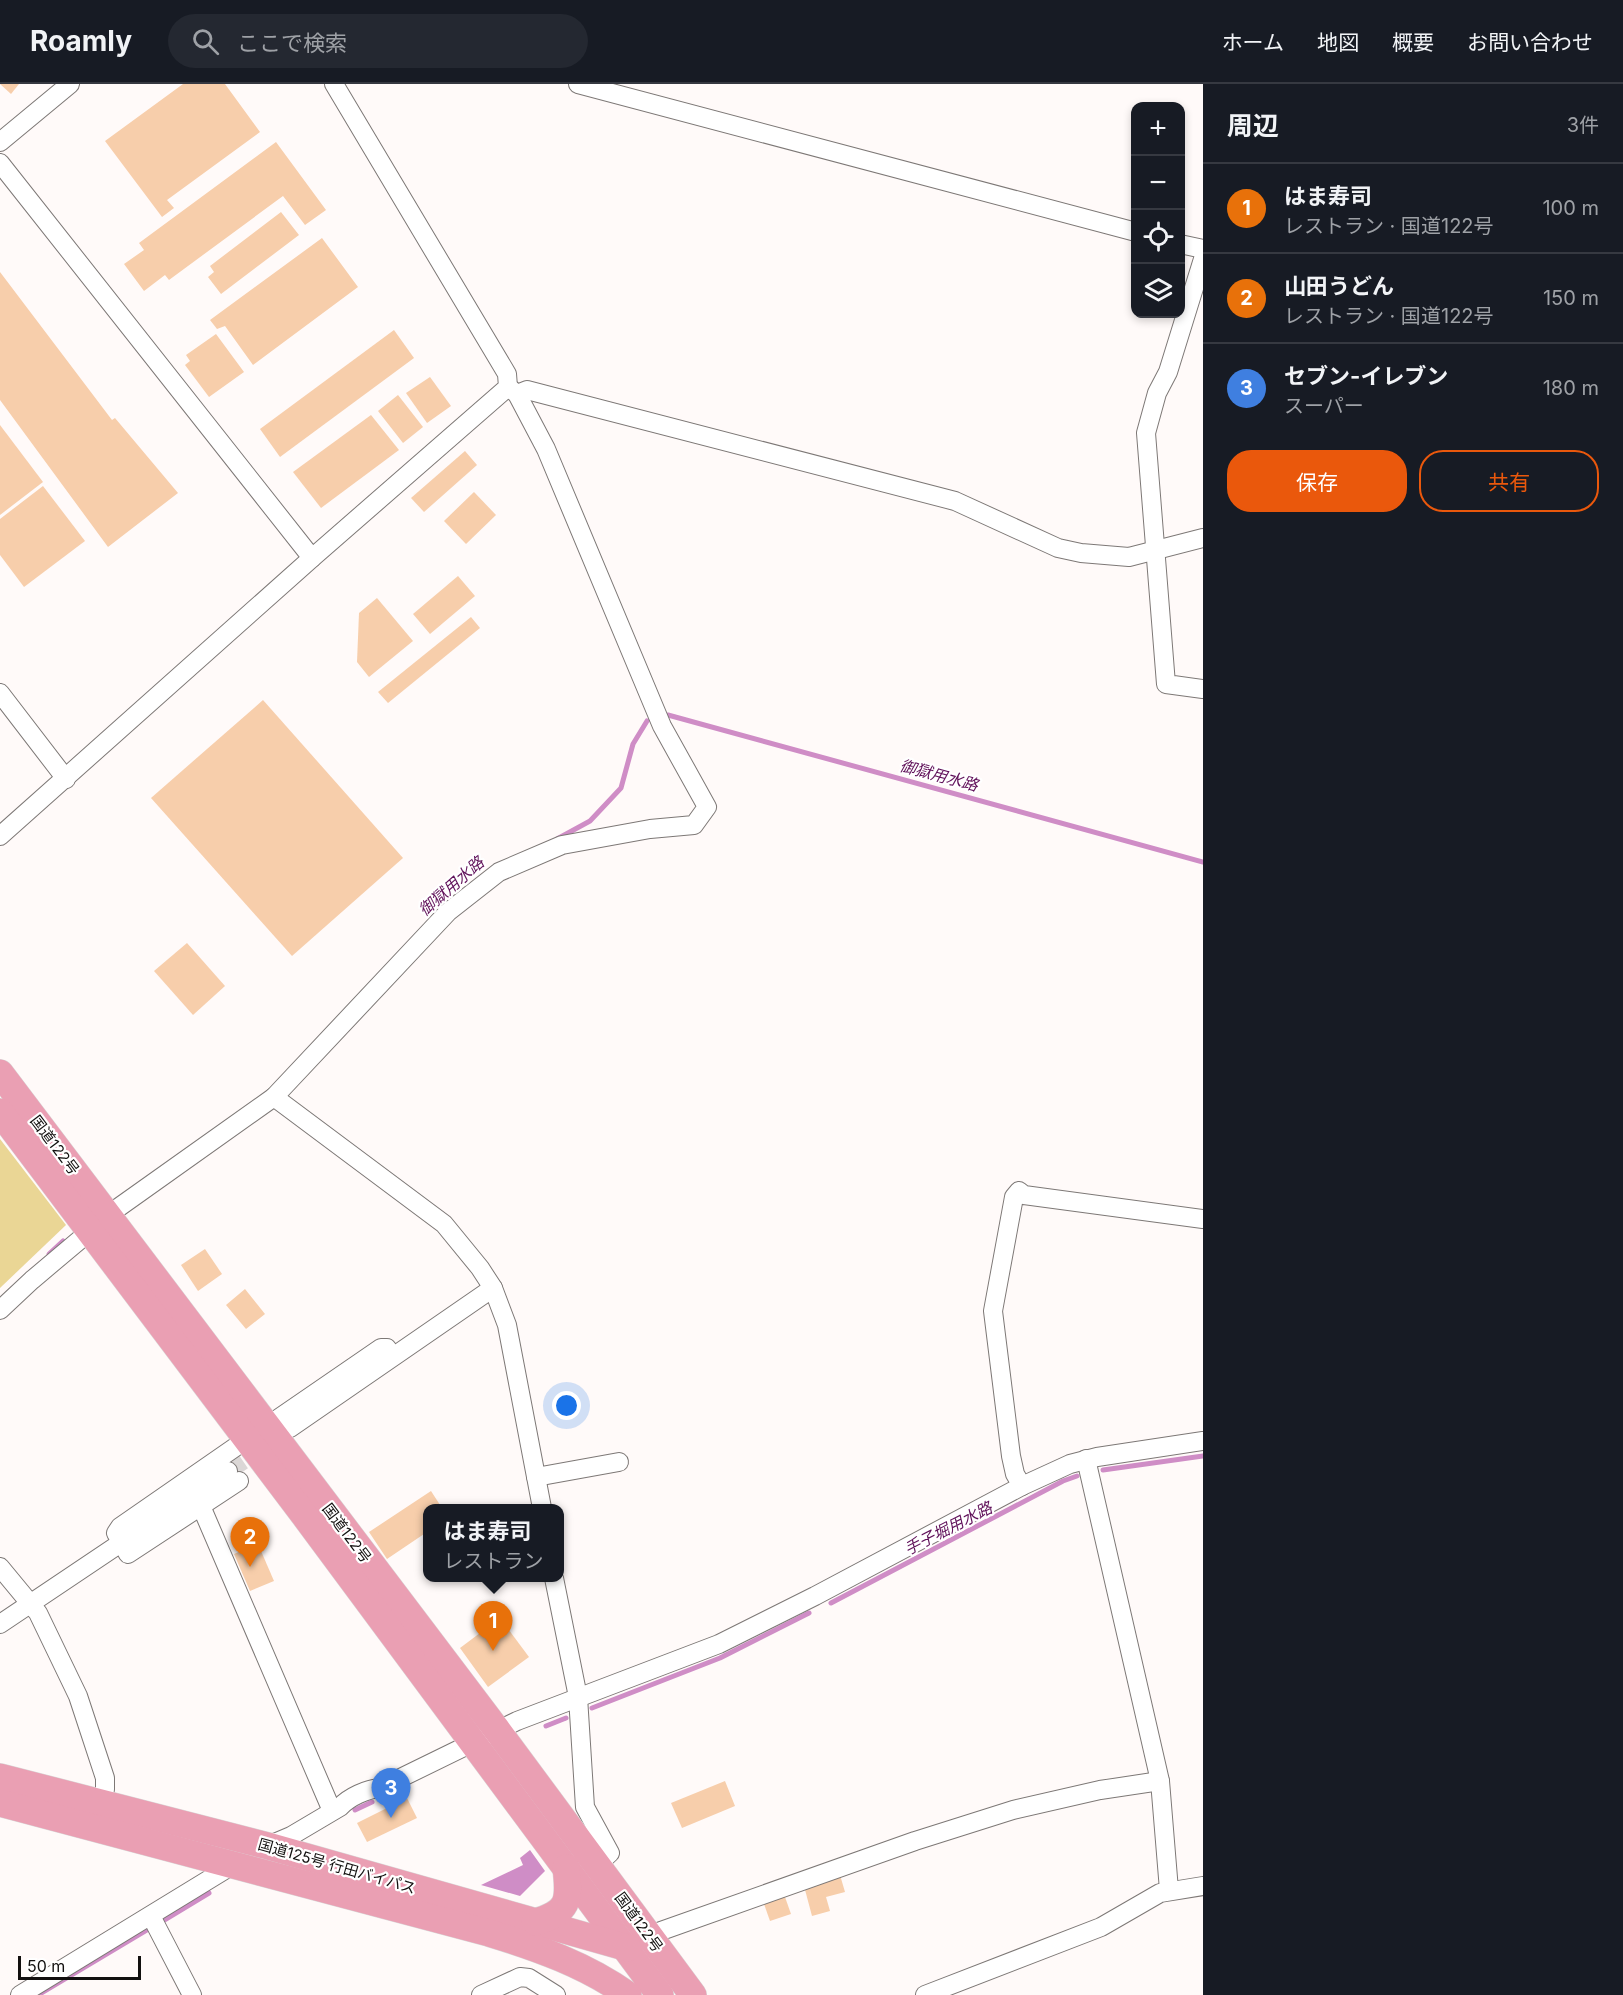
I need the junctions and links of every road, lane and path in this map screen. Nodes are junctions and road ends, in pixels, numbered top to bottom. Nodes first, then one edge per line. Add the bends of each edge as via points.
1 (70, 84) edge
2 (334, 84) edge
3 (578, 84) edge
4 (0, 142) edge
5 (0, 163) edge
6 (1131, 231) edge
7 (1185, 244) edge
8 (1203, 249) edge
9 (1203, 258) edge
10 (513, 391) junction
11 (1203, 538) edge
12 (1155, 552) junction
13 (312, 558) junction
14 (1203, 689) edge
15 (0, 693) edge
16 (66, 779) junction
17 (0, 836) edge
18 (0, 1073) edge
19 (274, 1097) junction
20 (0, 1112) edge
21 (1203, 1219) edge
22 (99, 1224) junction
23 (493, 1288) junction
24 (0, 1310) edge
25 (267, 1431) junction
26 (1203, 1441) edge
27 (1086, 1459) junction
28 (619, 1462) dead end
29 (536, 1477) junction
30 (1022, 1486) junction
31 (541, 1504) edge
32 (201, 1506) junction
33 (121, 1544) junction
34 (0, 1567) edge
35 (555, 1582) edge
36 (32, 1604) junction
37 (0, 1624) edge
38 (578, 1697) junction
39 (497, 1730) junction
40 (472, 1742) junction
41 (0, 1777) edge
42 (1160, 1782) junction
43 (0, 1803) edge
44 (102, 1803) junction
45 (332, 1811) junction
46 (268, 1846) junction
47 (598, 1864) junction
48 (232, 1865) junction
49 (566, 1868) junction
50 (1203, 1886) edge
51 (1169, 1890) junction
52 (151, 1916) junction
53 (535, 1922) junction
54 (650, 1936) junction
55 (623, 1946) junction
56 (671, 1966) junction
57 (952, 1990) edge
58 (20, 1995) edge
59 (192, 1995) edge
60 (482, 1995) edge
61 (556, 1995) edge
62 (628, 1995) edge
63 (660, 1995) edge
64 (693, 1995) edge
65 (925, 1995) edge

1 - 4 street
2 - 10 street via 507,374
3 - 6 street
5 - 13 street
7 - 8 street
9 - 12 street via 1146,433
10 - 12 street via 527,390 955,501 1058,548 1129,557
10 - 13 street
10 - 19 street via 546,449 662,726 707,807 694,825 562,845 499,873 448,912
11 - 12 street
12 - 14 street via 1166,684
13 - 16 street
15 - 16 street
16 - 17 street
18 - 22 highway, 国道122号
19 - 22 street
19 - 23 street via 444,1224
20 - 22 highway, 国道122号
21 - 30 street via 1024,1195 1019,1191 1014,1197 993,1311 1011,1456
22 - 24 street
22 - 25 highway, 国道122号
23 - 25 street via 392,1356 387,1348 381,1348
23 - 29 street via 507,1325
25 - 33 street via 120,1527 116,1533
25 - 39 highway, 国道122号
25 - 40 highway, 国道122号
26 - 27 street
27 - 30 street
27 - 42 street
28 - 29 street
29 - 31 street
30 - 38 street via 719,1644
32 - 33 street via 128,1554
32 - 33 street via 234,1476
32 - 45 street
33 - 36 street
34 - 36 street
35 - 38 street
36 - 37 street
36 - 44 street via 78,1696 105,1778
38 - 39 street
38 - 47 street via 585,1807 610,1853
39 - 40 street
39 - 47 highway, 国道122号
40 - 45 street
40 - 49 highway, 国道122号
41 - 44 highway, 国道125号 行田バイパス
42 - 51 street
42 - 54 street via 1012,1809
43 - 48 highway, 国道125号 行田バイパス
44 - 46 highway, 国道125号 行田バイパス
45 - 46 street
46 - 48 street
46 - 53 highway, 国道125号 行田バイパス
47 - 54 highway, 国道122号
48 - 52 street
48 - 62 highway, 国道125号 行田バイパス via 526,1944 579,1966
49 - 53 highway via 565,1906 553,1917
49 - 55 highway, 国道122号
50 - 51 street
51 - 57 street via 1101,1927
52 - 58 street
52 - 59 street
53 - 55 highway, 国道125号 行田バイパス
54 - 56 highway, 国道122号
55 - 56 highway, 国道125号 行田バイパス
55 - 63 highway, 国道122号
56 - 64 highway, 国道122号
57 - 65 street
60 - 61 street via 520,1977 529,1978

